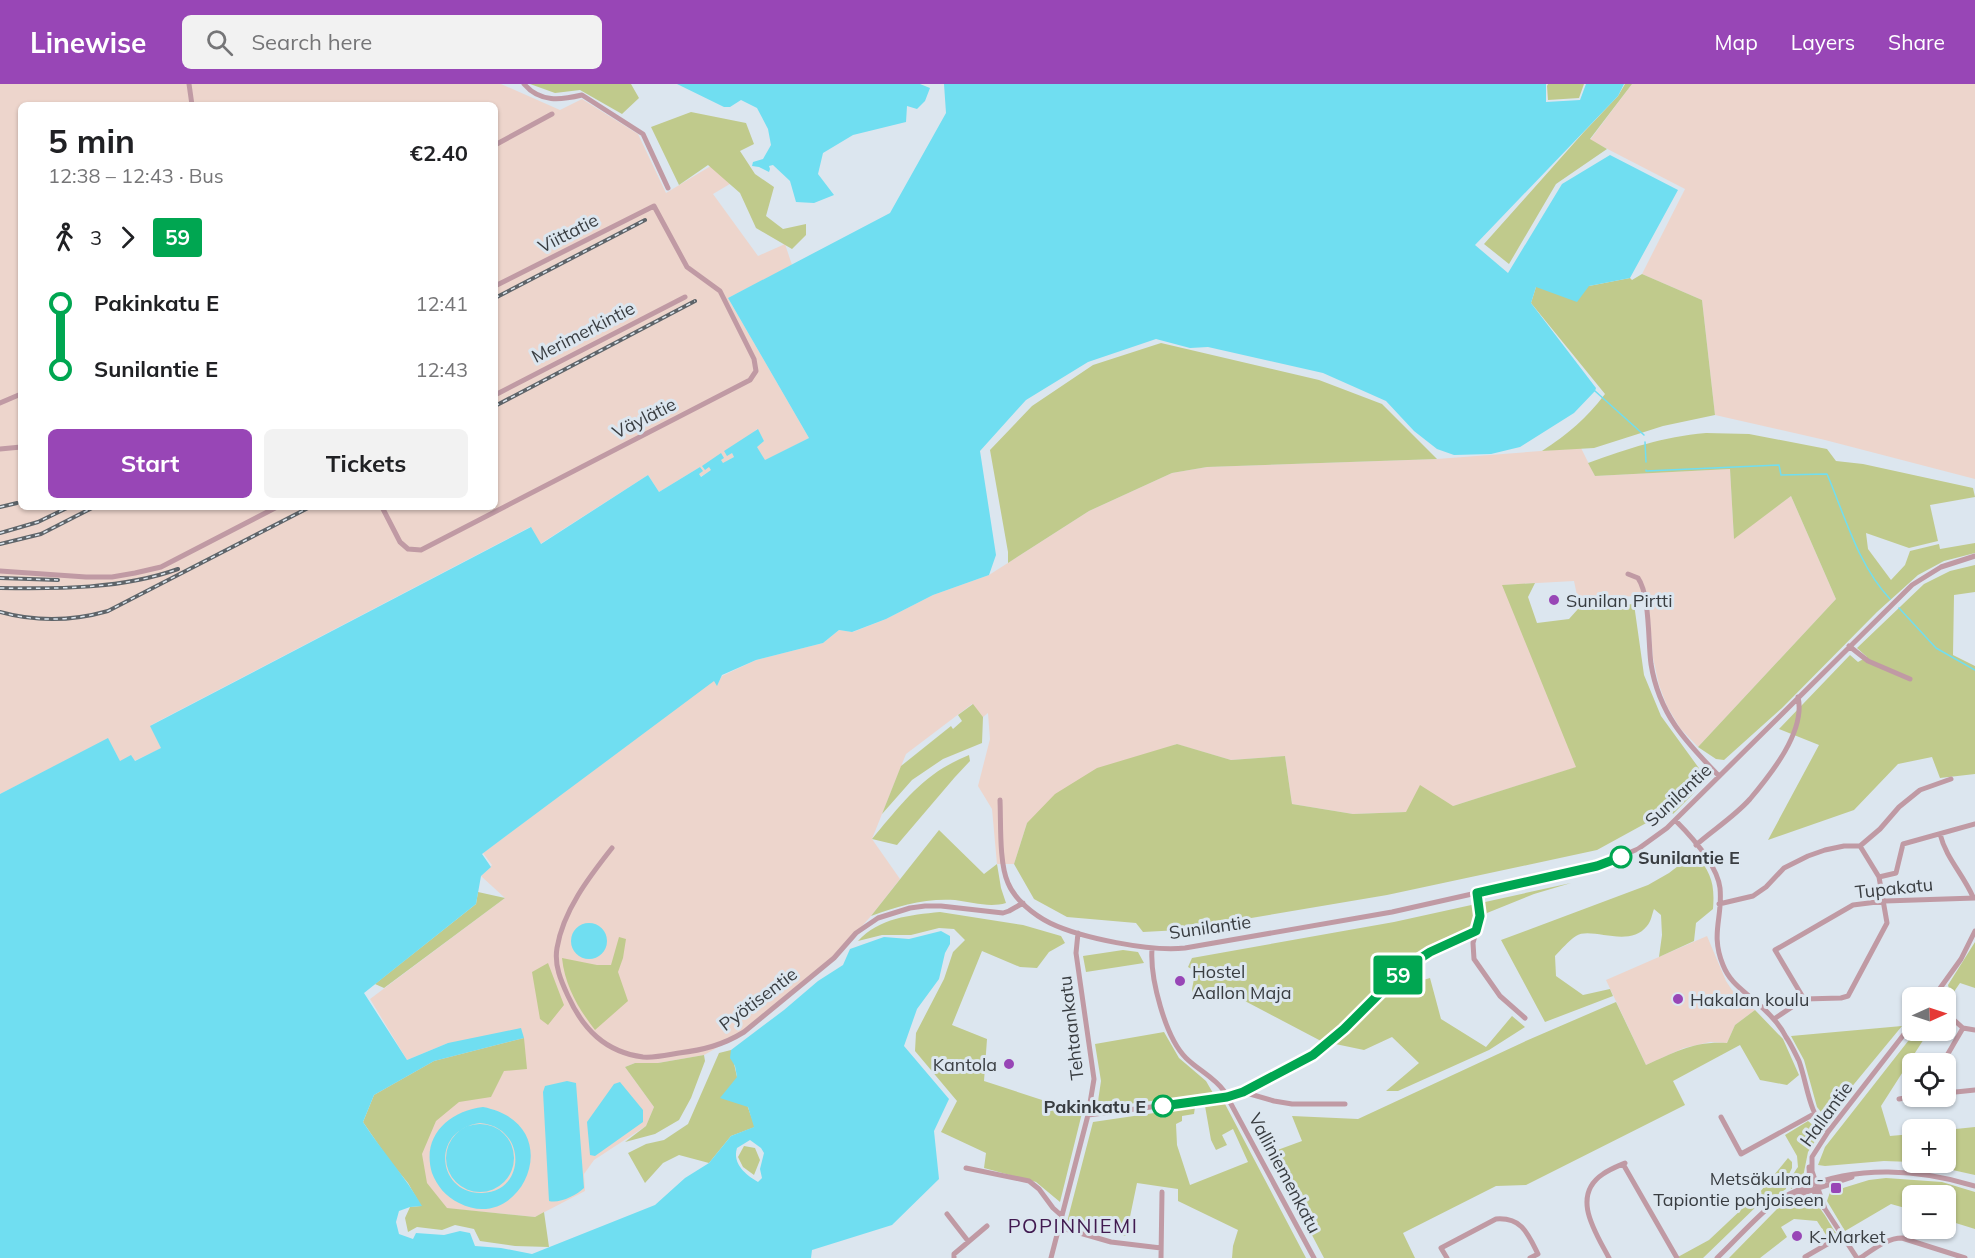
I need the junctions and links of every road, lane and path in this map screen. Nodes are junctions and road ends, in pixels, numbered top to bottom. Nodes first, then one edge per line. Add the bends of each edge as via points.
1 (189, 84) edge
2 (524, 84) edge
3 (192, 102) edge
4 (552, 114) dead end
5 (498, 143) edge
6 (668, 188) dead end
7 (654, 206) joint
8 (498, 284) edge
9 (685, 297) dead end
10 (498, 393) edge
11 (18, 394) edge
12 (0, 403) edge
13 (18, 447) edge
14 (0, 449) edge
15 (271, 510) edge
16 (384, 510) edge
17 (1975, 556) edge
18 (0, 571) edge
19 (1628, 574) dead end
20 (1849, 646) junction
21 (1910, 679) dead end
22 (1798, 697) junction
23 (1719, 776) junction
24 (1951, 779) dead end
25 (1000, 800) dead end
26 (1675, 820) junction
27 (1975, 824) edge
28 (1940, 834) junction
29 (1696, 844) junction
30 (1860, 846) junction
31 (612, 848) dead end
32 (1879, 877) junction
33 (1477, 893) junction
34 (1974, 897) edge
35 (1885, 901) junction
36 (1023, 903) junction
37 (1719, 904) junction
38 (1476, 931) junction
39 (1975, 931) edge
40 (1078, 933) junction
41 (1152, 949) junction
42 (1941, 987) edge
43 (1804, 999) junction
44 (1525, 1018) dead end
45 (1774, 1019) junction
46 (1956, 1021) edge
47 (1964, 1028) junction
48 (1975, 1030) edge
49 (1902, 1037) edge
50 (1949, 1053) edge
51 (1975, 1090) edge
52 (1243, 1092) junction
53 (1956, 1092) edge
54 (1227, 1097) junction
55 (1902, 1098) edge
56 (1899, 1099) dead end
57 (1345, 1104) dead end
58 (1814, 1114) junction
59 (1088, 1115) junction
60 (1721, 1117) dead end
61 (1828, 1132) junction
62 (966, 1168) dead end
63 (1975, 1186) edge
64 (1814, 1187) junction
65 (1161, 1192) dead end
66 (947, 1214) dead end
67 (1062, 1216) junction
68 (987, 1226) dead end
69 (1059, 1227) junction
70 (1843, 1235) junction
71 (968, 1241) junction
72 (1161, 1248) junction
73 (1675, 1256) edge
74 (1805, 1257) edge
75 (954, 1258) edge
76 (1051, 1258) edge
77 (1161, 1258) edge
78 (1314, 1258) edge
79 (1447, 1258) edge
80 (1530, 1258) edge
81 (1609, 1258) edge
82 (1666, 1258) edge
83 (1717, 1258) edge
84 (1859, 1258) edge
85 (1965, 1258) edge

1 - 3 street
2 - 6 street via 548,99 582,95 643,134
4 - 5 street
7 - 8 street, Viittatie
7 - 16 street, Väylätie via 687,267 720,291 754,359 756,371 750,380 421,550 408,549 400,542
9 - 10 street, Merimerkintie
11 - 12 street
13 - 14 street
15 - 18 street via 161,567 135,573 86,577
17 - 20 street, Sunilantie via 1919,579
19 - 23 street via 1638,578 1644,590 1651,663 1663,706 1687,743
20 - 21 street via 1868,662
20 - 22 street, Sunilantie
22 - 23 street, Sunilantie
22 - 29 street via 1798,724 1789,746 1749,800
23 - 26 street, Sunilantie
24 - 30 street via 1920,790
25 - 36 street via 1004,868 1011,889
26 - 29 street
26 - 33 street, Sunilantie via 1638,849 1610,862
27 - 28 street
28 - 32 street via 1903,844 1896,873
28 - 34 street via 1947,855
29 - 37 street via 1718,878
30 - 32 street
30 - 37 street via 1844,846 1808,856 1784,868 1753,896
31 - 36 street, Pyötisentie via 566,918 557,950 558,967 573,1006 591,1033 612,1048 644,1057 715,1047 744,1032 878,918 925,906 1003,912
32 - 35 street
33 - 38 street via 1480,916
33 - 41 street, Sunilantie via 1185,948
34 - 35 street, Tupakatu
35 - 43 street via 1887,923 1848,996
35 - 43 street, Tupakatu via 1853,905 1775,950
36 - 40 street via 1048,922
37 - 45 street via 1716,938 1724,968 1734,985
38 - 44 street via 1474,959 1500,996
38 - 52 street via 1404,969 1313,1055
39 - 42 street
40 - 41 street, Sunilantie
40 - 59 street, Tehtaankatu via 1076,953 1094,1079
41 - 54 street, Valliniemenkatu via 1169,1034 1187,1059 1219,1085
43 - 45 street
45 - 58 street via 1798,1061
46 - 47 street
47 - 48 street
47 - 50 street
49 - 61 street, Hallantie
51 - 53 street
52 - 54 street
52 - 57 street via 1292,1104
54 - 59 street
54 - 78 street, Valliniemenkatu
55 - 56 street
58 - 60 street via 1741,1154
58 - 61 street
59 - 67 street, Tehtaankatu
61 - 64 street, Hallantie via 1812,1156 1808,1172
62 - 67 street via 1029,1181
63 - 64 street via 1918,1173 1874,1173
64 - 70 street
64 - 83 street via 1762,1214
65 - 72 street
66 - 71 street
67 - 69 street, Tehtaankatu
68 - 71 street
69 - 72 street via 1111,1242
69 - 76 street, Tehtaankatu
70 - 74 street
70 - 84 street
71 - 75 street
72 - 77 street
73 - 81 street via 1624,1163 1602,1174 1587,1199 1590,1222
73 - 82 street
79 - 80 street via 1441,1248 1496,1219 1506,1218 1527,1231 1538,1254
84 - 85 street via 1894,1238 1902,1238

